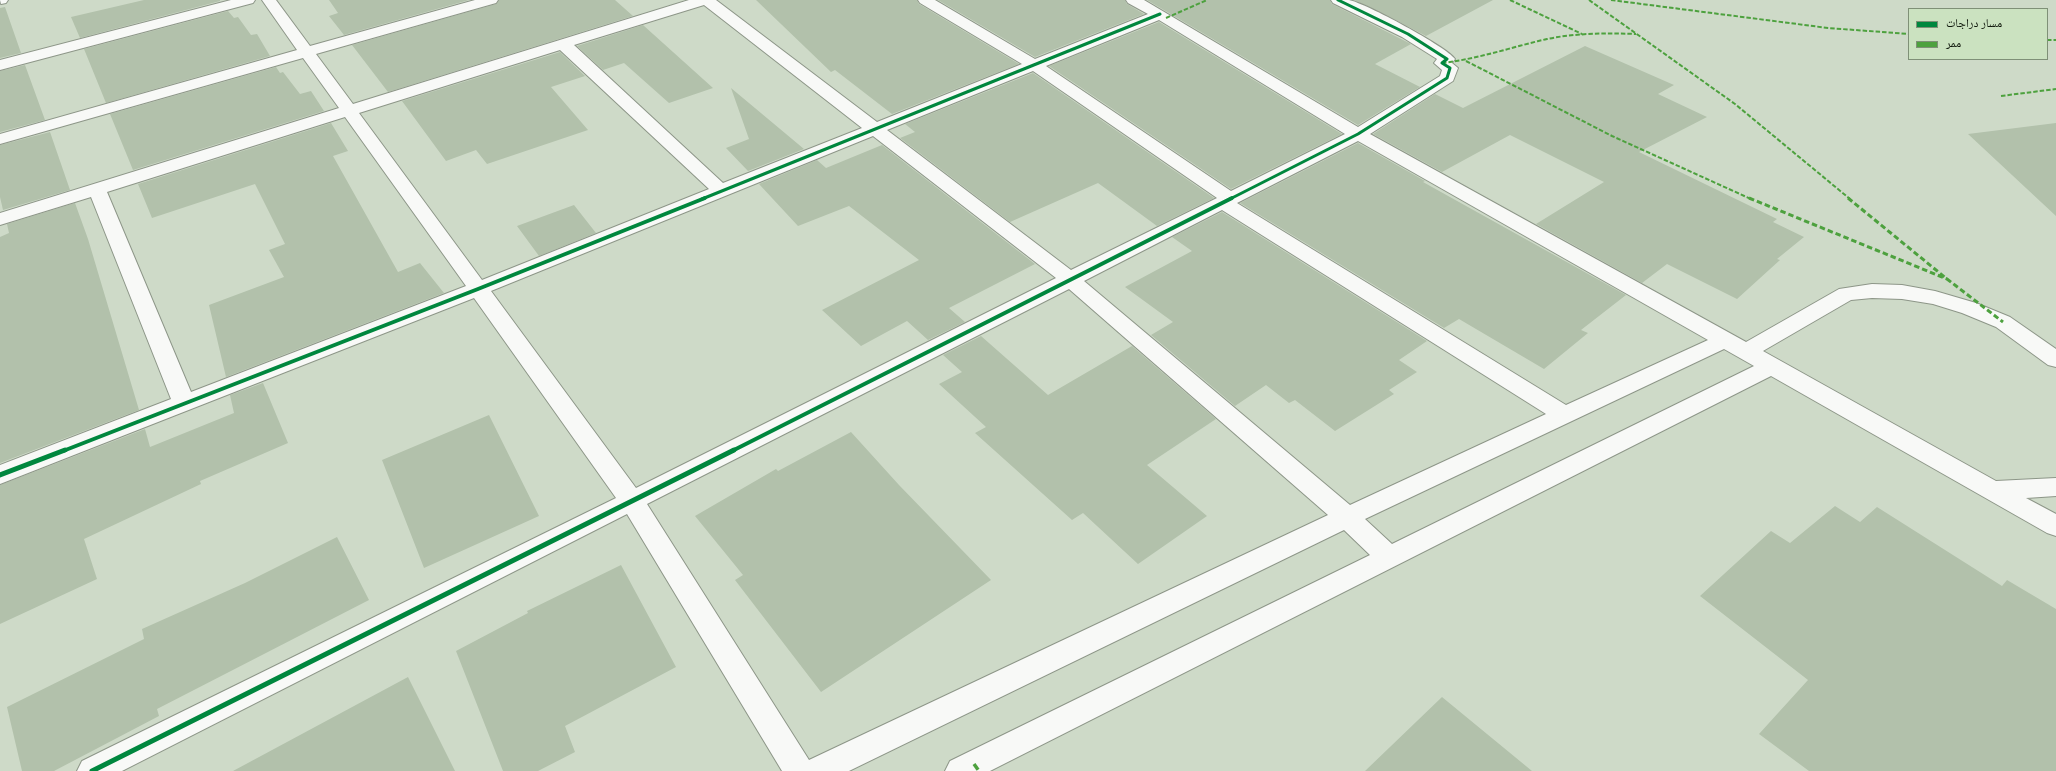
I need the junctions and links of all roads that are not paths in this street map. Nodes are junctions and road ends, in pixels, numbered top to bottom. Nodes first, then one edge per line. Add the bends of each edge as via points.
1 (248, 0) edge
2 (269, 0) edge
3 (491, 0) edge
4 (704, 0) edge
5 (707, 0) edge
6 (925, 0) edge
7 (1133, 0) edge
8 (1338, 0) edge
9 (1160, 14) junction
10 (563, 44) junction
11 (307, 52) junction
12 (1034, 64) junction
13 (0, 65) edge
14 (349, 112) junction
15 (874, 128) junction
16 (1358, 134) junction
17 (0, 139) edge
18 (97, 189) junction
19 (720, 190) junction
20 (1227, 201) junction
21 (0, 219) edge
22 (1071, 280) junction
23 (478, 289) junction
24 (1737, 346) junction
25 (2056, 360) edge
26 (1773, 366) junction
27 (184, 403) junction
28 (1566, 416) junction
29 (0, 475) edge
30 (2056, 487) edge
31 (1994, 490) junction
32 (632, 501) junction
33 (1347, 517) junction
34 (2056, 526) edge
35 (1390, 558) junction
36 (92, 771) edge
37 (799, 771) edge
38 (818, 771) edge
39 (960, 771) edge

1 - 13 street
2 - 11 street
3 - 11 street
4 - 10 street
5 - 15 street
6 - 12 street
7 - 9 street
8 - 16 street via 1414,36 1447,59 1442,63 1450,68 1447,78
9 - 12 street
9 - 16 street
10 - 14 street
10 - 19 street
11 - 14 street
11 - 17 street
12 - 15 street
12 - 20 street
14 - 18 street
14 - 23 street
15 - 19 street
15 - 22 street
16 - 20 street
16 - 24 street
18 - 21 street
18 - 27 street
19 - 23 street
20 - 22 street
20 - 28 street
22 - 32 street
22 - 33 street
23 - 27 street
23 - 32 street
24 - 25 street via 1846,294 1872,291 1902,292 1969,308 2003,322
24 - 26 street
24 - 28 street
26 - 31 street
26 - 35 street
27 - 29 street
28 - 33 street
30 - 31 street
31 - 34 street
32 - 36 street
32 - 37 street
33 - 35 street
33 - 38 street
35 - 39 street

